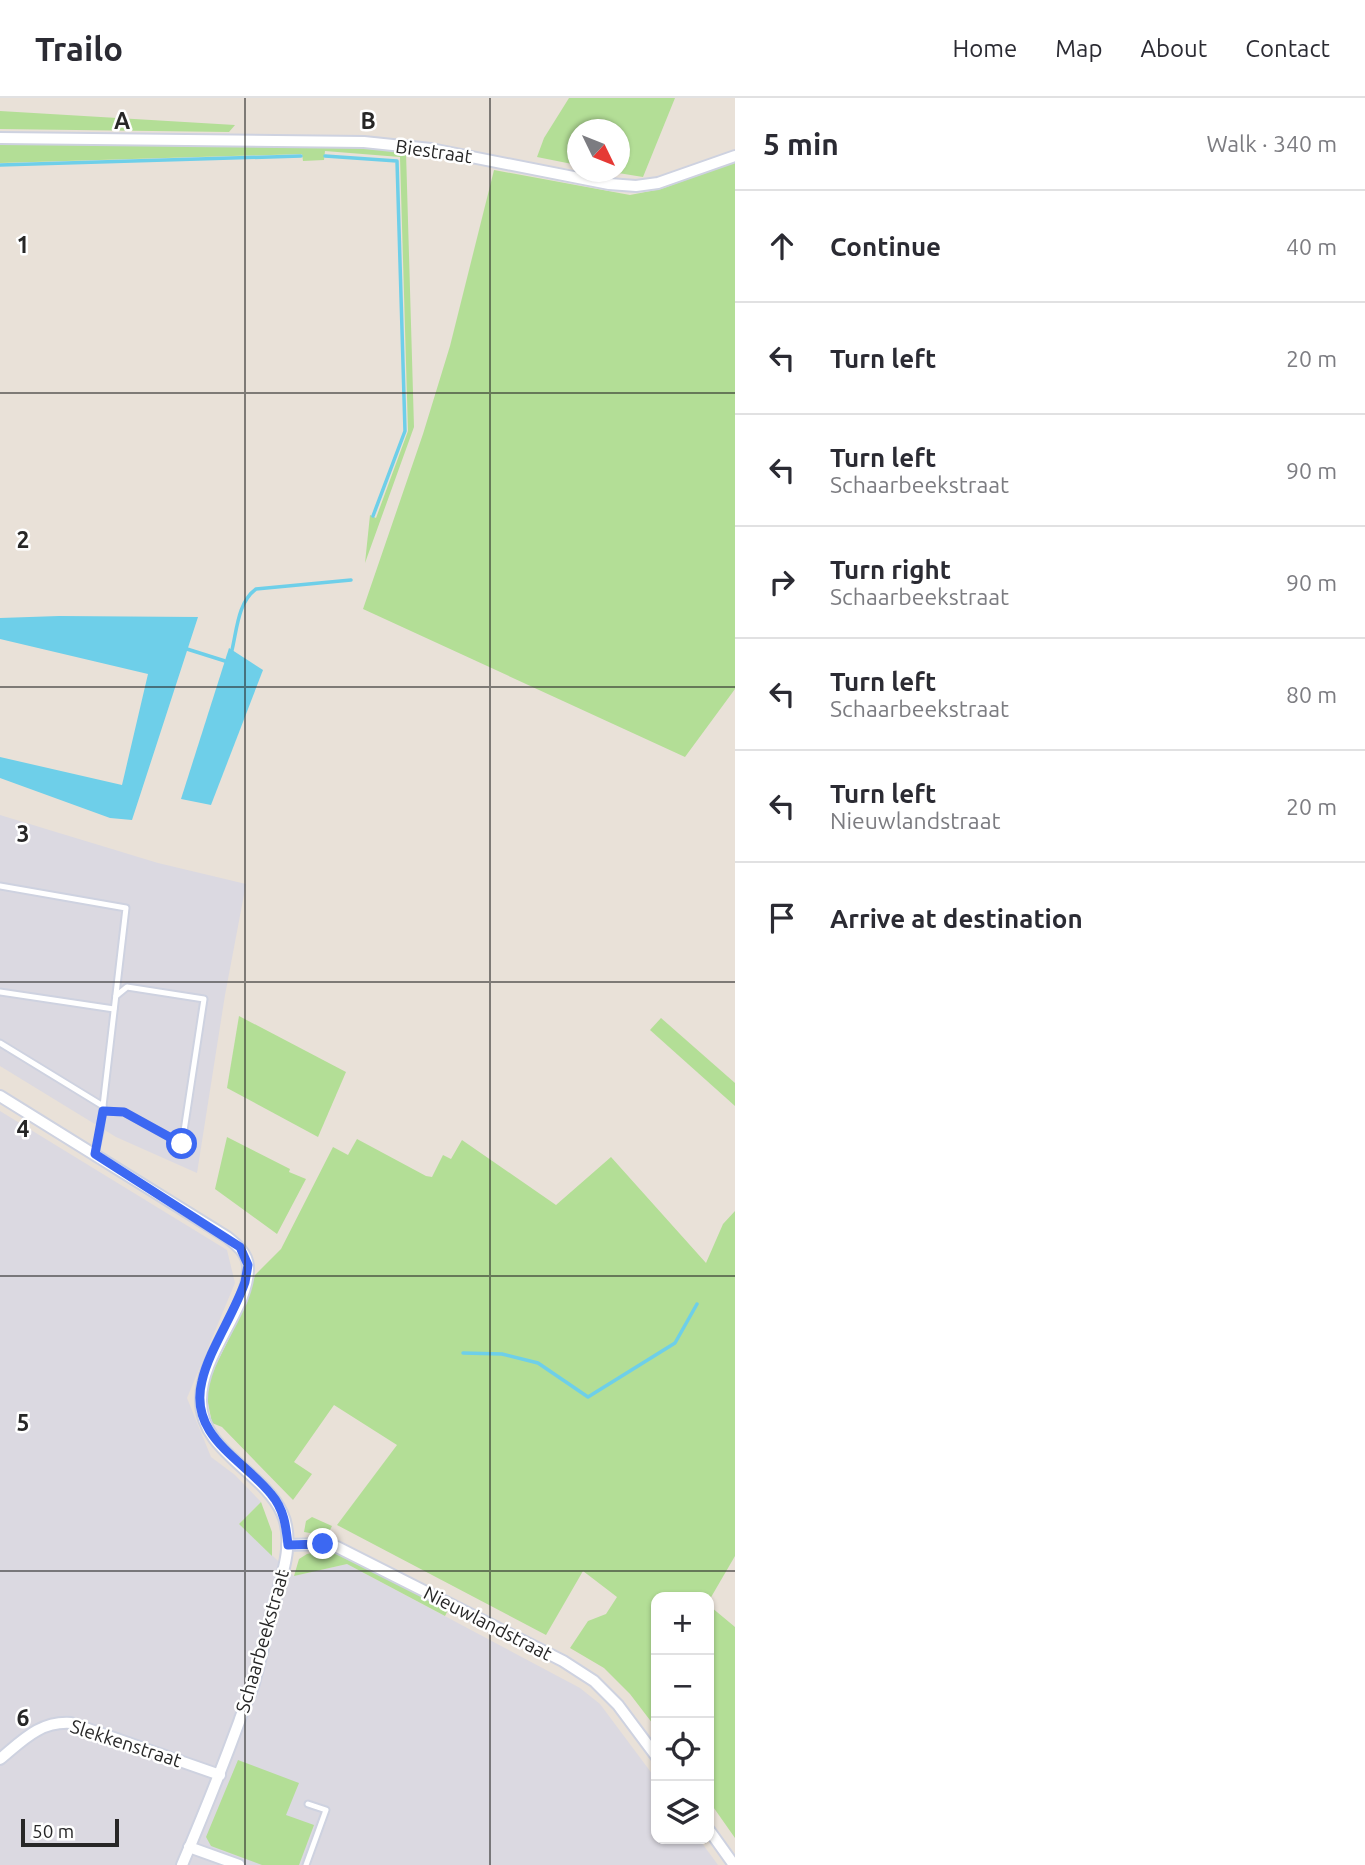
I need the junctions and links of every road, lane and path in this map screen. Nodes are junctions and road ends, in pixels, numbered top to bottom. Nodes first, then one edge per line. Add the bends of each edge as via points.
1 (0, 138) edge
2 (735, 156) edge
3 (0, 886) edge
4 (0, 992) edge
5 (116, 996) junction
6 (114, 1009) junction
7 (0, 1043) edge
8 (0, 1096) edge
9 (103, 1108) junction
10 (95, 1154) junction
11 (288, 1545) junction
12 (651, 1749) edge
13 (0, 1759) edge
14 (220, 1775) junction
15 (308, 1804) dead end
16 (714, 1837) edge
17 (189, 1847) junction
18 (182, 1865) edge
19 (239, 1865) edge
20 (306, 1865) edge
21 (734, 1865) edge

1 - 2 street, Biestraat via 365,142 431,149 636,186 658,183
3 - 5 lane via 126,908
4 - 6 lane
5 - 6 lane
5 - 9 lane via 127,986 204,999 182,1144 124,1112
6 - 9 lane
7 - 9 lane
8 - 10 street, Schaarbeekstraat
9 - 10 lane
10 - 11 street, Schaarbeekstraat via 240,1247 248,1265 245,1282 201,1383 201,1404 218,1443 271,1494 286,1521
11 - 12 street, Nieuwlandstraat via 337,1546 563,1661 594,1681 618,1705
11 - 14 street, Schaarbeekstraat via 253,1685
13 - 14 street, Slekkenstraat via 40,1727 71,1723
14 - 17 street, Schaarbeekstraat
15 - 20 lane via 326,1810
16 - 21 street
17 - 18 street, Schaarbeekstraat
17 - 19 street

